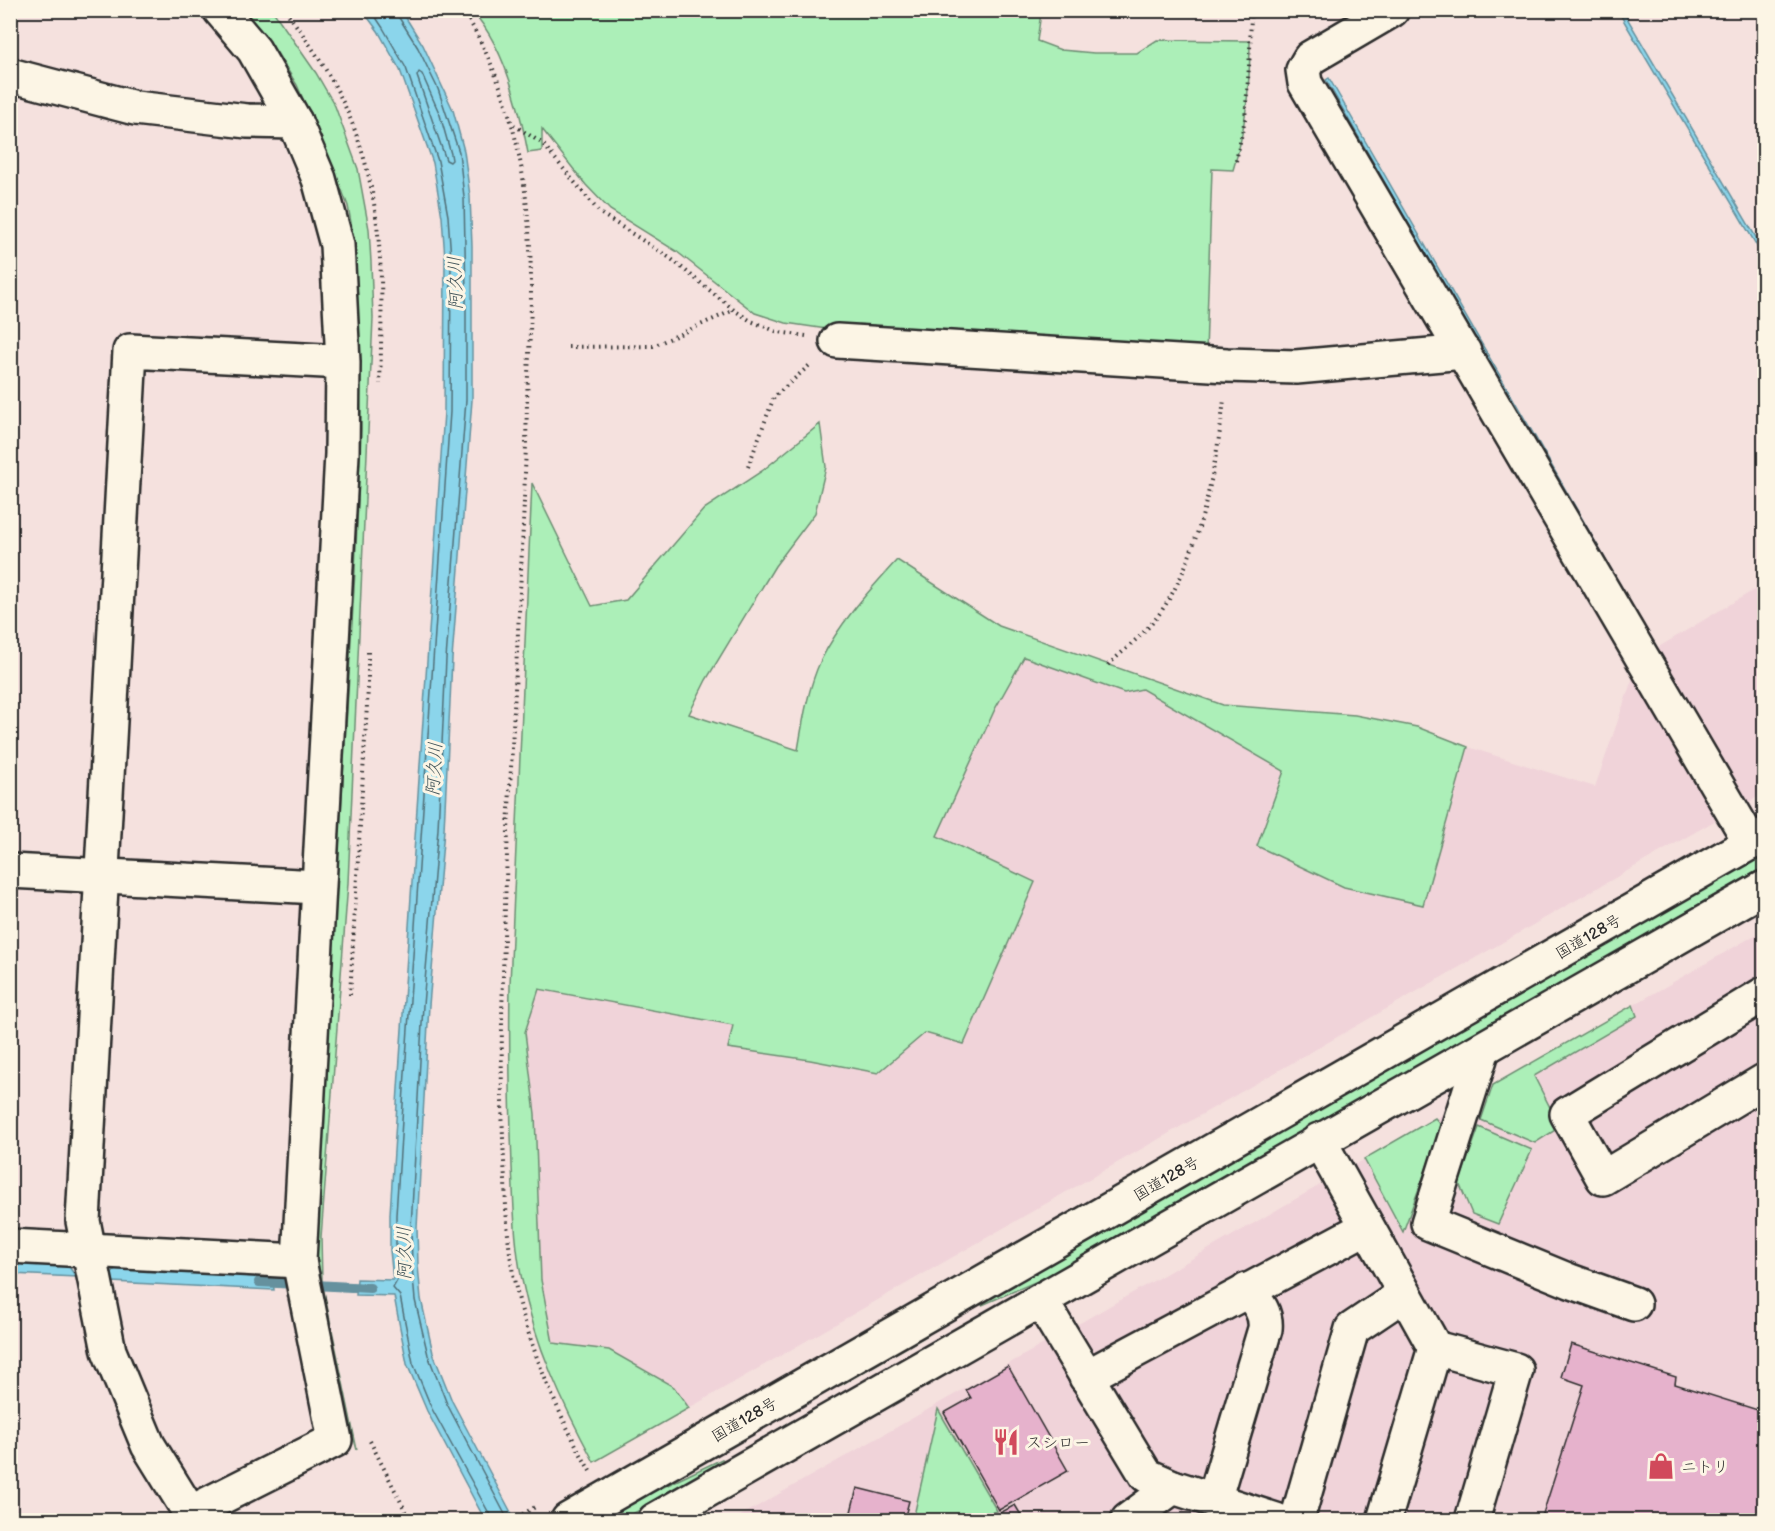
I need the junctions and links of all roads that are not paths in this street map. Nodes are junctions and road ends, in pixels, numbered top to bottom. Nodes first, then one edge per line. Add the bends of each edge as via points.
1 (220, 10) edge
2 (1392, 10) edge
3 (10, 75) edge
4 (295, 122) junction
5 (837, 341) road end
6 (1464, 352) junction
7 (343, 362) junction
8 (1758, 839) edge
9 (10, 871) edge
10 (101, 877) junction
11 (318, 887) junction
12 (1764, 888) edge
13 (1764, 994) edge
14 (1483, 1049) junction
15 (1764, 1081) edge
16 (1319, 1140) junction
17 (1367, 1227) junction
18 (10, 1246) edge
19 (89, 1251) junction
20 (299, 1261) junction
21 (1247, 1290) junction
22 (1404, 1294) junction
23 (1041, 1301) junction
24 (1634, 1304) dead end
25 (1435, 1348) junction
26 (1086, 1377) junction
27 (1173, 1487) junction
28 (1214, 1500) junction
29 (568, 1521) edge
30 (655, 1521) edge
31 (1128, 1521) edge
32 (1276, 1521) edge
33 (1297, 1521) edge
34 (1384, 1521) edge
35 (1472, 1521) edge

1 - 4 main road via 254,50
2 - 6 main road via 1310,58 1303,76
3 - 4 main road via 135,108 247,121
4 - 7 main road via 319,179 337,245
5 - 6 main road via 1296,367
6 - 8 main road
7 - 10 main road via 130,351
7 - 11 main road via 342,454
8 - 29 main road, 国道128号 via 594,1489
9 - 10 main road
10 - 11 main road
10 - 19 main road via 83,1221
11 - 20 main road
12 - 14 main road
13 - 15 main road via 1567,1114 1603,1178
14 - 16 main road
14 - 24 main road via 1428,1223
16 - 17 main road
16 - 23 main road
17 - 21 main road
17 - 22 main road
18 - 19 main road
19 - 20 main road
19 - 20 main road via 109,1351 148,1445 190,1513 335,1440
21 - 26 main road
21 - 28 main road via 1266,1319
22 - 25 main road
22 - 33 main road via 1352,1329
23 - 26 main road
23 - 30 main road
25 - 34 main road
25 - 35 main road via 1516,1370
26 - 27 main road via 1146,1475
27 - 28 main road
27 - 31 main road
28 - 32 main road

